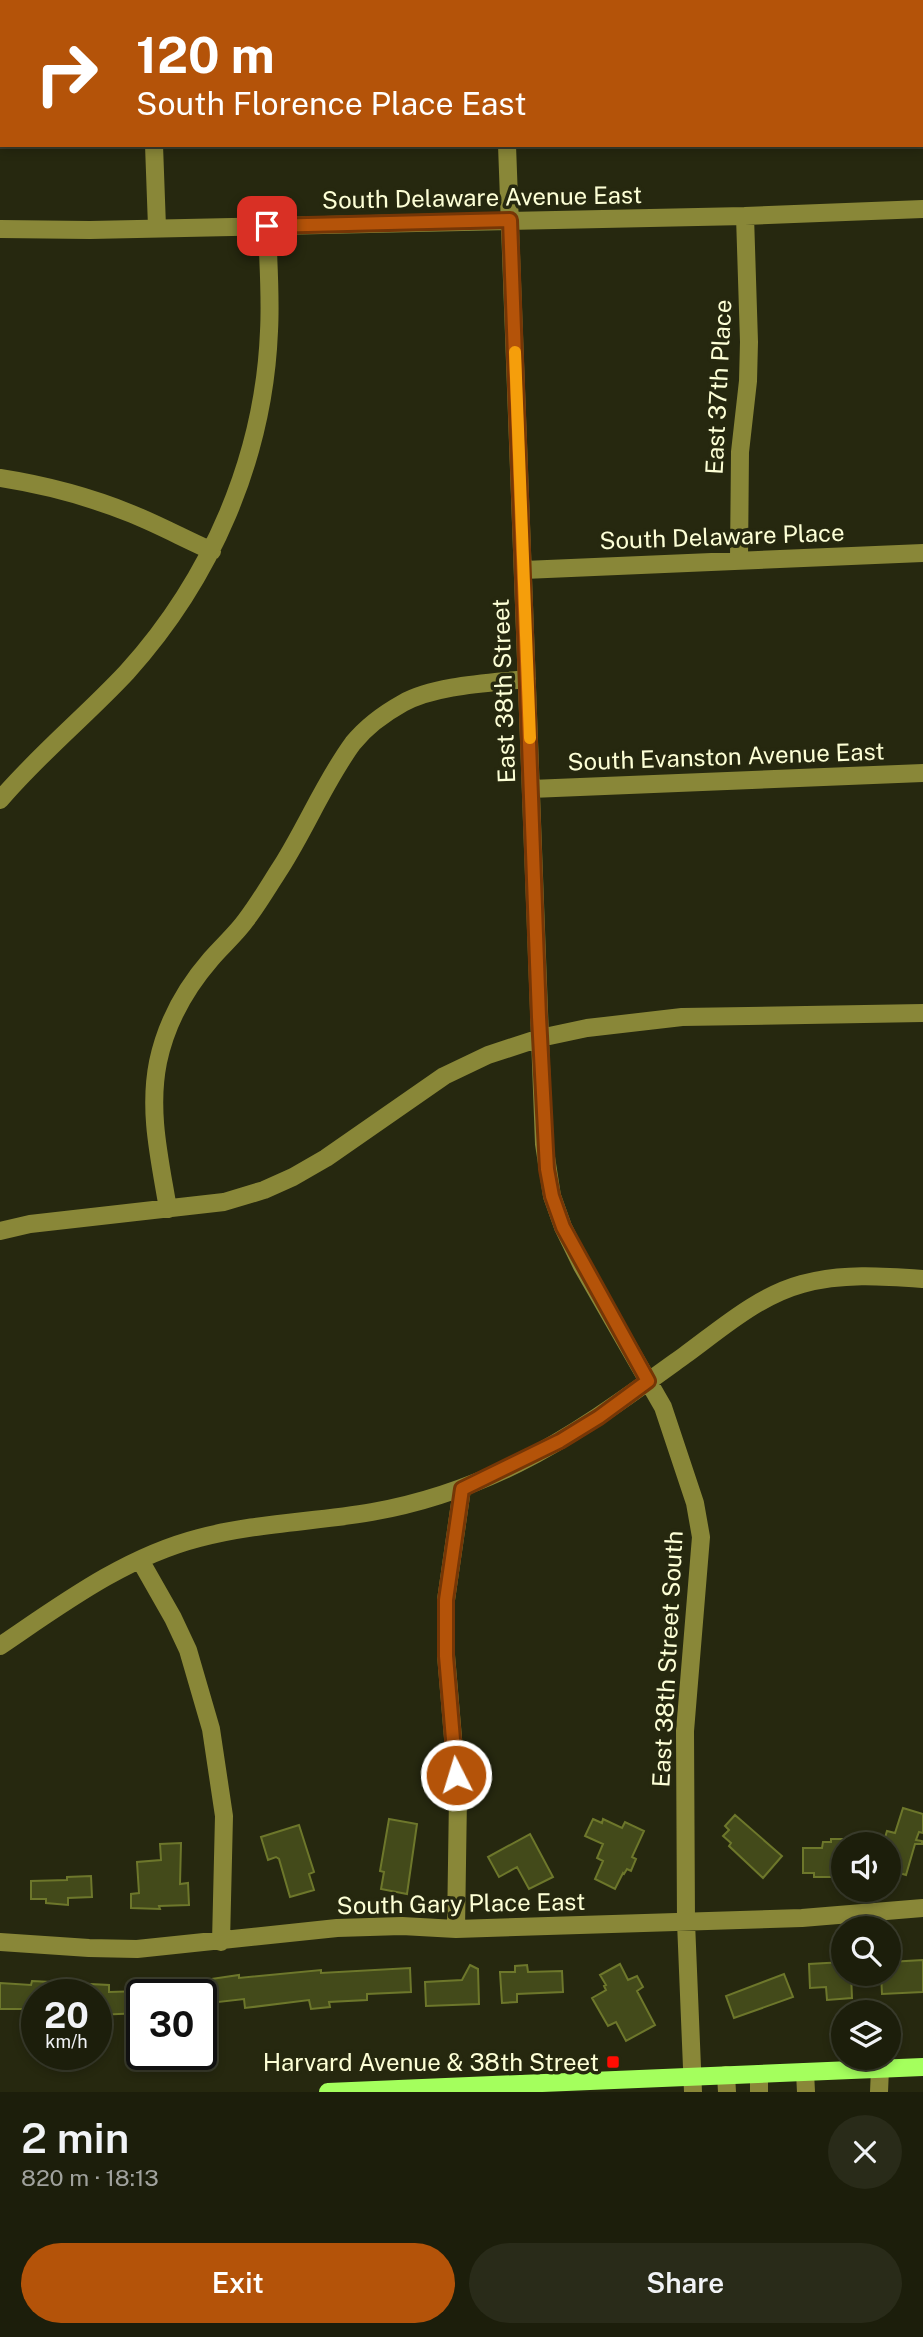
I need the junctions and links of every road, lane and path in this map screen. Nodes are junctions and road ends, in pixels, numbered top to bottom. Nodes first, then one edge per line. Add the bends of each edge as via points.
1 (154, 147) edge
2 (507, 147) edge
3 (923, 209) edge
4 (745, 216) junction
5 (510, 220) junction
6 (267, 226) junction
7 (157, 227) junction
8 (0, 229) edge
9 (0, 478) edge
10 (212, 551) junction
11 (923, 553) edge
12 (739, 559) junction
13 (524, 570) junction
14 (527, 679) junction
15 (923, 773) edge
16 (531, 789) junction
17 (0, 800) edge
18 (923, 1013) edge
19 (540, 1038) junction
20 (168, 1209) junction
21 (0, 1231) edge
22 (565, 1232) joint
23 (923, 1279) edge
24 (648, 1381) junction
25 (462, 1489) junction
26 (140, 1560) junction
27 (0, 1646) edge
28 (923, 1908) edge
29 (686, 1922) junction
30 (456, 1929) junction
31 (0, 1941) edge
32 (221, 1942) junction
33 (923, 2067) edge
34 (901, 2068) edge
35 (855, 2070) edge
36 (880, 2070) edge
37 (805, 2072) junction
38 (726, 2083) edge
39 (759, 2083) edge
40 (693, 2084) edge
41 (579, 2086) edge
42 (446, 2089) edge
43 (416, 2090) edge
44 (376, 2091) edge
45 (328, 2092) edge
46 (806, 2092) edge
47 (879, 2092) edge

1 - 7 street
2 - 5 street, East 38th Street
3 - 4 street, South Delaware Avenue East
4 - 5 street, South Delaware Avenue East
4 - 12 street, East 37th Place via 749,342 740,452
5 - 6 street, South Delaware Avenue East
5 - 13 street, East 38th Street
6 - 7 street, South Delaware Avenue East
6 - 10 street via 269,334 264,379 244,472
7 - 8 street, South Delaware Avenue East
9 - 10 street via 94,500
10 - 17 street via 155,638
11 - 12 street, South Delaware Place
12 - 13 street, South Delaware Place
13 - 14 street, East 38th Street
14 - 16 street, East 38th Street
14 - 20 street via 475,684 405,701 355,740 275,876 245,922 185,993 170,1024 153,1096
15 - 16 street, South Evanston Avenue East
16 - 19 street, East 38th Street
18 - 19 street via 682,1017
19 - 20 street via 444,1076 293,1177 223,1202
19 - 22 street, East 38th Street via 547,1169
20 - 21 street
22 - 24 street, East 38th Street South
23 - 24 street via 869,1275 799,1284 748,1309
24 - 25 street via 560,1441
24 - 29 street, East 38th Street South via 663,1407 695,1503 701,1537 685,1731
25 - 26 street via 371,1512 199,1538
25 - 30 street via 446,1600 458,1797
26 - 27 street via 78,1593
26 - 32 street via 188,1650 211,1729 225,1816
28 - 29 street, South Gary Place East via 802,1919
29 - 30 street, South Gary Place East
29 - 40 street, East 38th Street South
30 - 32 street, South Gary Place East via 337,1928
31 - 32 street, South Gary Place East via 124,1949
33 - 34 main road
35 - 37 main road
36 - 47 street
37 - 39 main road
37 - 46 street
38 - 39 main road
38 - 40 main road
40 - 41 main road
41 - 42 main road
42 - 43 main road
43 - 44 main road
44 - 45 main road

